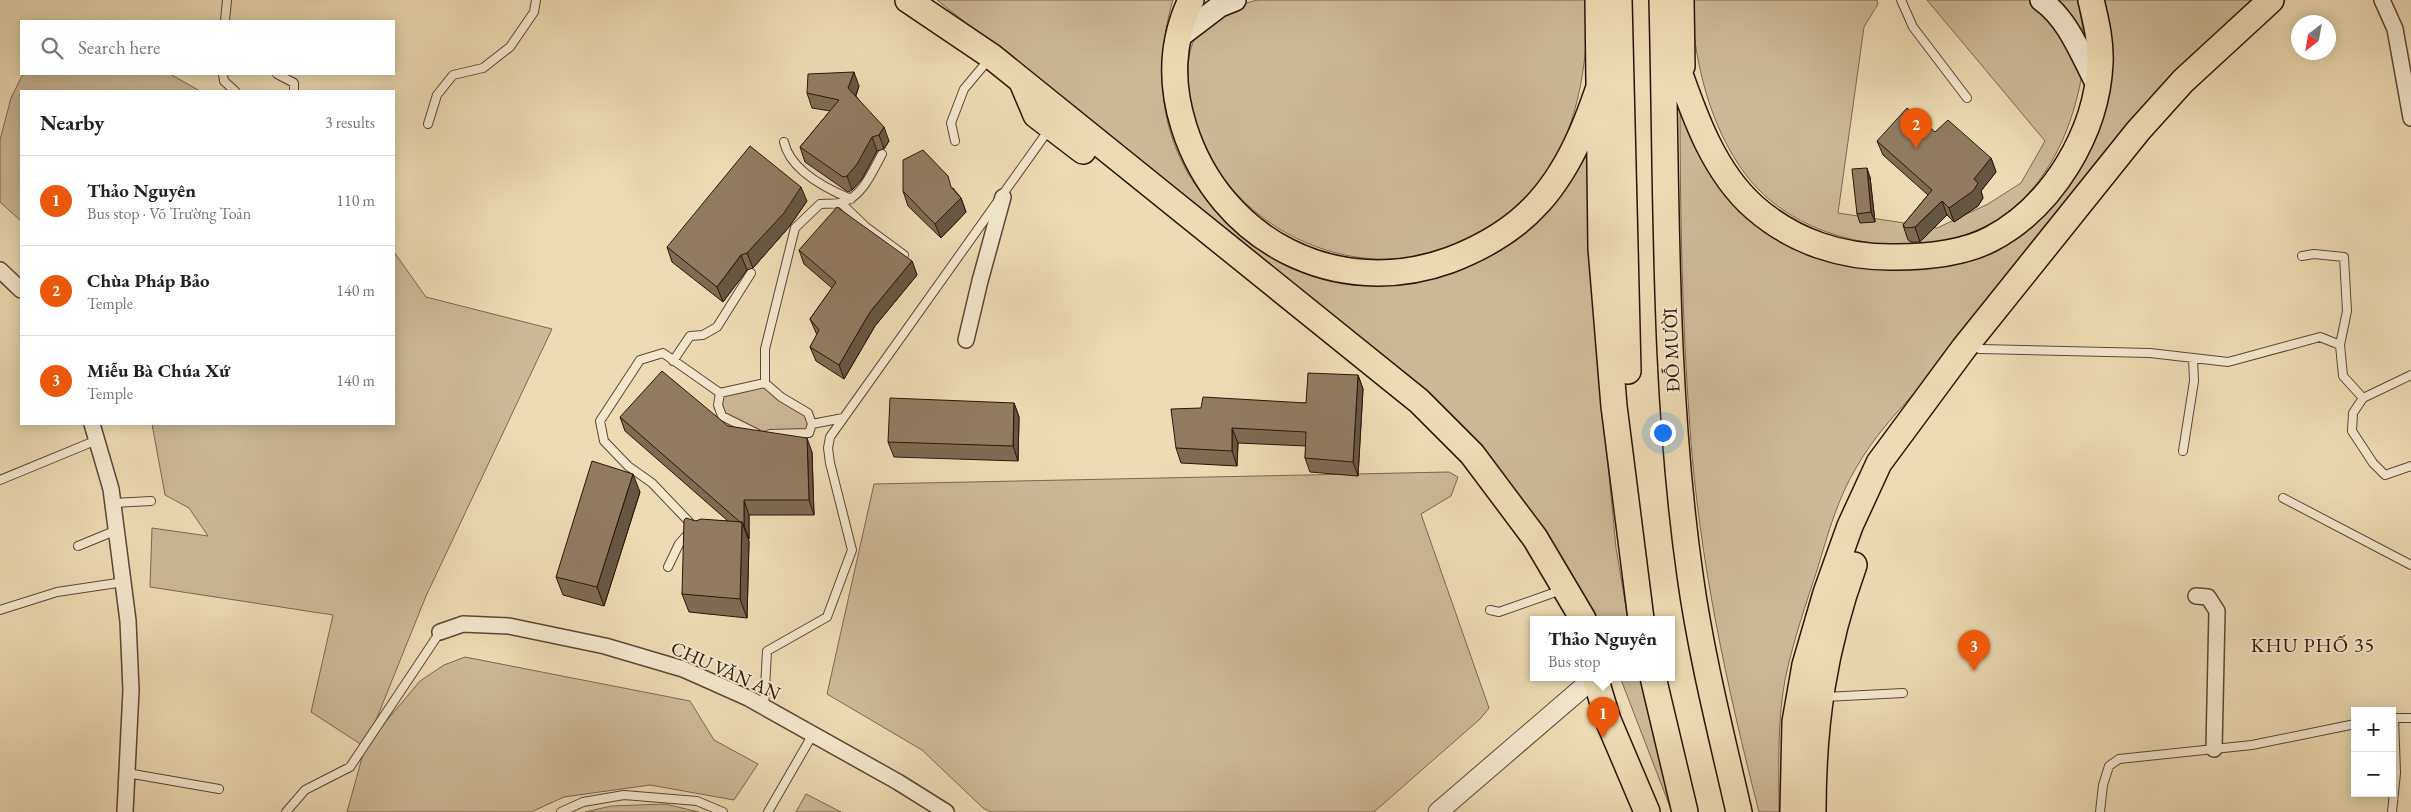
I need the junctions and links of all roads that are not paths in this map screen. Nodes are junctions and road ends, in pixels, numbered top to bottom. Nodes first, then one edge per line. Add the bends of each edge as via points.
1 (227, 0) edge
2 (536, 0) edge
3 (897, 0) edge
4 (1191, 0) edge
5 (1235, 0) edge
6 (1901, 0) edge
7 (2041, 0) edge
8 (2091, 0) edge
9 (2270, 0) edge
10 (2289, 0) edge
11 (2382, 0) edge
12 (1672, 2) edge
13 (915, 5) edge
14 (1611, 9) edge
15 (225, 20) edge
16 (1663, 28) junction
17 (1178, 38) junction
18 (991, 56) junction
19 (223, 75) edge
20 (279, 75) edge
21 (1021, 80) junction
22 (1682, 81) junction
23 (1600, 83) junction
24 (2097, 85) junction
25 (233, 90) edge
26 (294, 90) edge
27 (1967, 98) dead end
28 (2411, 118) edge
29 (428, 124) dead end
30 (1051, 127) junction
31 (955, 140) dead end
32 (784, 142) dead end
33 (882, 154) dead end
34 (1003, 197) junction
35 (851, 199) junction
36 (841, 203) junction
37 (904, 255) edge
38 (2302, 256) dead end
39 (0, 270) edge
40 (751, 273) dead end
41 (20, 289) edge
42 (966, 340) dead end
43 (2340, 345) junction
44 (1980, 349) junction
45 (2193, 358) junction
46 (673, 361) junction
47 (2411, 376) edge
48 (765, 383) junction
49 (720, 393) junction
50 (2363, 398) junction
51 (843, 418) junction
52 (812, 424) junction
53 (92, 425) edge
54 (97, 440) junction
55 (2183, 451) dead end
56 (2411, 466) edge
57 (0, 480) edge
58 (2283, 498) dead end
59 (152, 501) dead end
60 (113, 503) junction
61 (694, 527) junction
62 (117, 530) junction
63 (703, 534) edge
64 (78, 546) dead end
65 (2411, 565) edge
66 (668, 566) dead end
67 (124, 582) junction
68 (1553, 593) junction
69 (2196, 596) dead end
70 (0, 610) edge
71 (1490, 610) dead end
72 (1566, 616) edge
73 (1581, 616) edge
74 (1641, 616) edge
75 (1653, 616) edge
76 (440, 632) joint
77 (1590, 681) edge
78 (1596, 681) edge
79 (1609, 681) edge
80 (1654, 681) edge
81 (1665, 681) edge
82 (1903, 693) dead end
83 (1820, 697) junction
84 (764, 707) junction
85 (2396, 718) edge
86 (2411, 718) edge
87 (2351, 725) edge
88 (813, 734) junction
89 (2214, 749) junction
90 (2395, 752) edge
91 (127, 773) junction
92 (219, 789) dead end
93 (125, 812) edge
94 (286, 812) edge
95 (561, 812) edge
96 (723, 812) edge
97 (768, 812) edge
98 (946, 812) edge
99 (1438, 812) edge
100 (1647, 812) edge
101 (1658, 812) edge
102 (1685, 812) edge
103 (1694, 812) edge
104 (1740, 812) edge
105 (1793, 812) edge
106 (1813, 812) edge
107 (2100, 812) edge
108 (2392, 812) edge

1 - 15 lane
2 - 29 lane via 534,12 510,47 483,68 453,75 437,95
3 - 13 highway
4 - 17 highway
5 - 17 main road via 1220,6
6 - 27 lane via 1913,28
7 - 24 main road via 2054,9 2068,30
8 - 24 highway via 2099,33
9 - 105 highway via 2190,74 2138,130 1964,348 1879,463 1844,543 1805,665 1795,722
10 - 44 highway via 2240,44 2148,139
11 - 28 street via 2394,29
12 - 16 highway, ĐỖ MƯỜI
12 - 22 highway, ĐỖ MƯỜI
13 - 18 highway
14 - 23 highway
14 - 75 highway via 1626,343 1636,485
16 - 22 highway
16 - 104 highway, ĐỖ MƯỜI via 1670,364 1678,463 1690,575 1709,682
17 - 23 highway via 1175,101 1195,158 1219,197 1256,230 1302,259 1344,271 1370,274 1417,270 1464,255 1526,216 1551,187 1571,156
18 - 21 highway
18 - 31 lane via 964,89 951,123
19 - 25 lane via 224,81
20 - 26 lane via 294,84
21 - 30 highway via 1036,115
21 - 73 highway via 1419,402 1472,454 1535,538
22 - 24 highway via 1721,166 1736,189 1754,207 1789,232 1824,248 1883,257 1913,257 1965,249 2013,226 2034,208 2071,160 2086,128
23 - 74 highway via 1601,248 1607,331
30 - 34 lane
30 - 68 highway via 1137,191 1413,414 1463,461 1496,504
32 - 35 lane via 795,162 822,184
33 - 35 lane via 866,182
34 - 42 street
34 - 51 lane
35 - 36 lane
36 - 37 lane via 866,227
36 - 48 lane via 820,204 795,228 764,349
38 - 43 lane via 2344,257 2347,311
39 - 41 street
40 - 46 lane via 717,327 703,335 690,336
43 - 45 lane via 2320,337 2228,362
43 - 50 lane via 2344,376
44 - 45 lane via 2150,353
44 - 83 highway via 1930,415 1893,473 1843,597 1825,663
45 - 55 lane via 2194,381
46 - 49 lane
46 - 61 lane via 663,353 640,360 600,421 604,441 628,466 652,483
47 - 50 lane
48 - 49 lane
48 - 52 lane via 808,413
49 - 52 lane via 718,405 722,416 760,435 809,433
50 - 56 lane via 2353,412 2352,431 2373,463 2384,475
51 - 52 lane
51 - 84 lane via 830,437 828,448 852,550 827,617 767,650
53 - 54 street
54 - 57 lane
54 - 60 street
58 - 65 lane
59 - 60 lane
60 - 62 street
61 - 63 lane
61 - 66 lane via 679,544
62 - 64 lane
62 - 67 street
67 - 70 lane via 57,592
67 - 91 street via 131,690
68 - 71 lane via 1499,612
68 - 72 highway
69 - 89 street via 2208,597 2217,611
76 - 84 street, CHU VĂN AN via 463,624 509,626 605,646 683,669
76 - 94 lane via 350,767 305,790
77 - 99 street
78 - 100 highway via 1608,720
79 - 101 highway
80 - 102 highway
81 - 103 highway
82 - 83 lane
83 - 106 highway
84 - 88 street, CHU VĂN AN
85 - 86 lane
87 - 89 lane via 2252,745
88 - 97 lane
88 - 98 street, CHU VĂN AN
89 - 107 lane via 2119,759 2109,766
90 - 108 lane
91 - 92 lane
91 - 93 street
95 - 96 lane via 583,802 624,795 697,801

